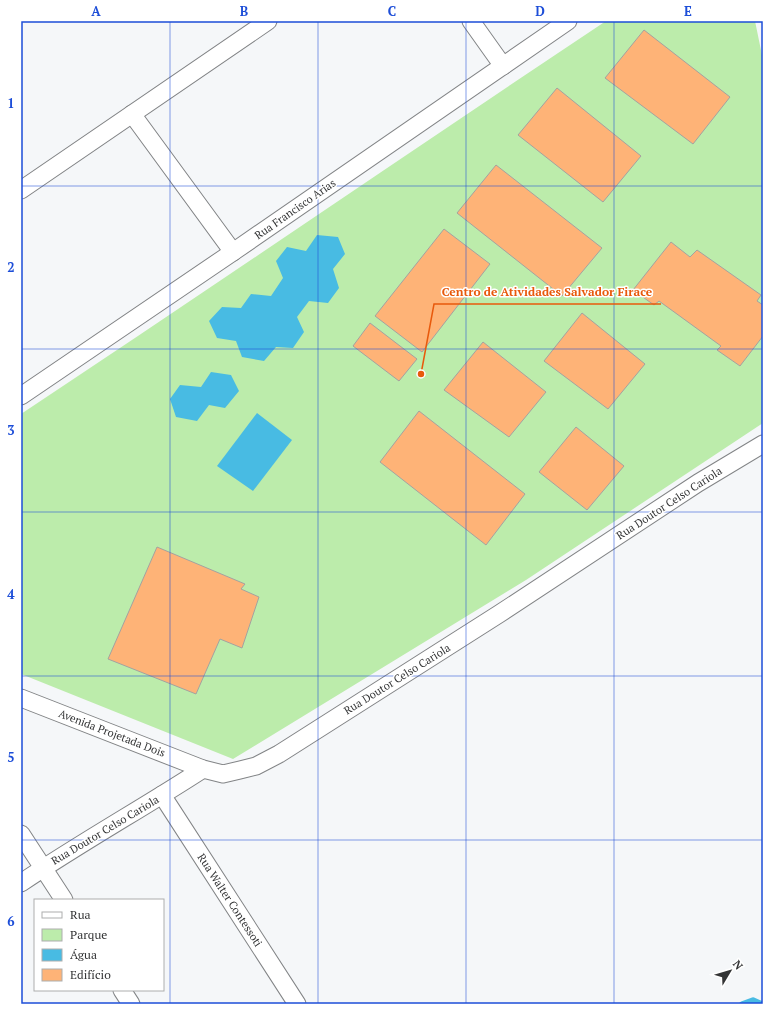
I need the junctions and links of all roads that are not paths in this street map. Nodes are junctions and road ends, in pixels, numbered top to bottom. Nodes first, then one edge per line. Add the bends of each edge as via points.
1 (268, 21) edge
2 (471, 21) edge
3 (568, 21) edge
4 (503, 66) junction
5 (132, 114) junction
6 (21, 190) edge
7 (233, 252) junction
8 (21, 396) edge
9 (763, 444) edge
10 (21, 698) edge
11 (203, 769) junction
12 (162, 795) junction
13 (21, 834) edge
14 (43, 868) junction
15 (21, 883) edge
16 (63, 899) edge
17 (123, 991) edge
18 (130, 1004) edge
19 (297, 1004) edge

1 - 5 street
2 - 4 street
3 - 4 street, Rua Francisco Arias
4 - 7 street, Rua Francisco Arias
5 - 6 street
5 - 7 street
7 - 8 street, Rua Francisco Arias
9 - 11 street, Rua Doutor Celso Cariola via 698,483 493,618 279,754 256,766 223,774
10 - 11 street, Avenida Projetada Dois
11 - 12 street, Rua Doutor Celso Cariola
12 - 14 street, Rua Doutor Celso Cariola
12 - 19 street, Rua Walter Contessoti
13 - 14 street
14 - 15 street, Rua Doutor Celso Cariola
14 - 16 street
17 - 18 street

